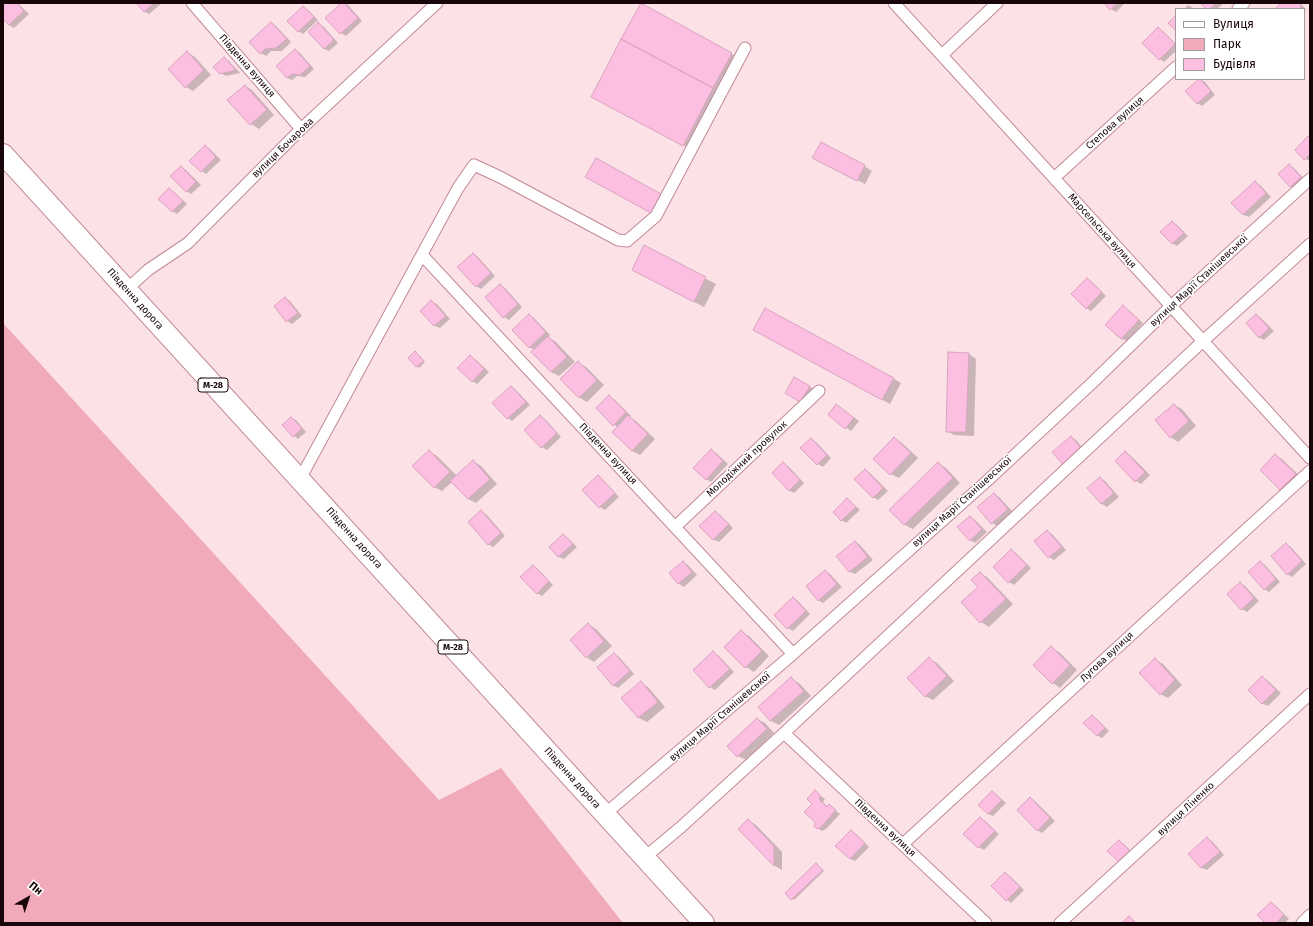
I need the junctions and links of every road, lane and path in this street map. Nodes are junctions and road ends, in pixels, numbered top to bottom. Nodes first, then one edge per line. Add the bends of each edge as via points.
1 (192, 3) edge
2 (437, 3) edge
3 (894, 3) edge
4 (997, 3) edge
5 (745, 48) dead end
6 (942, 55) junction
7 (1175, 68) edge
8 (301, 130) junction
9 (3, 154) edge
10 (1054, 178) junction
11 (1310, 179) edge
12 (1310, 244) edge
13 (422, 255) junction
14 (126, 290) junction
15 (1171, 306) junction
16 (1203, 341) junction
17 (819, 391) dead end
18 (1310, 458) edge
19 (1310, 471) edge
20 (300, 480) junction
21 (675, 527) junction
22 (793, 654) junction
23 (1310, 694) edge
24 (784, 733) junction
25 (605, 814) junction
26 (903, 844) junction
27 (644, 858) junction
28 (1310, 916) edge
29 (704, 923) edge
30 (986, 923) edge
31 (1060, 923) edge
32 (1302, 923) edge

1 - 8 street, Південна вулиця
2 - 8 street, вулиця Бочарова
3 - 6 street, Марсельська вулиця
4 - 6 street
5 - 13 street via 656,216 627,241 618,240 474,165 458,188
6 - 10 street, Марсельська вулиця
7 - 10 street, Степова вулиця
8 - 14 street, вулиця Бочарова via 188,242 148,270
9 - 14 highway, Південна дорога / М-28
10 - 15 street, Марсельська вулиця
11 - 15 street, вулиця Марії Станішевської
12 - 16 street
13 - 20 street
13 - 21 street, Південна вулиця
14 - 20 highway, Південна дорога / М-28
15 - 16 street, Марсельська вулиця
15 - 22 street, вулиця Марії Станішевської via 993,475
16 - 18 street, Марсельська вулиця
16 - 24 street
17 - 21 street, Молодіжний провулок
19 - 26 street, Лугова вулиця
20 - 25 highway, Південна дорога / М-28
21 - 22 street, Південна вулиця
22 - 25 street, вулиця Марії Станішевської
23 - 31 street, вулиця Ліненко
24 - 26 street, Південна вулиця
24 - 27 street
25 - 27 highway, Південна дорога / М-28
26 - 30 street, Південна вулиця
27 - 29 highway, Південна дорога / М-28
28 - 32 street

